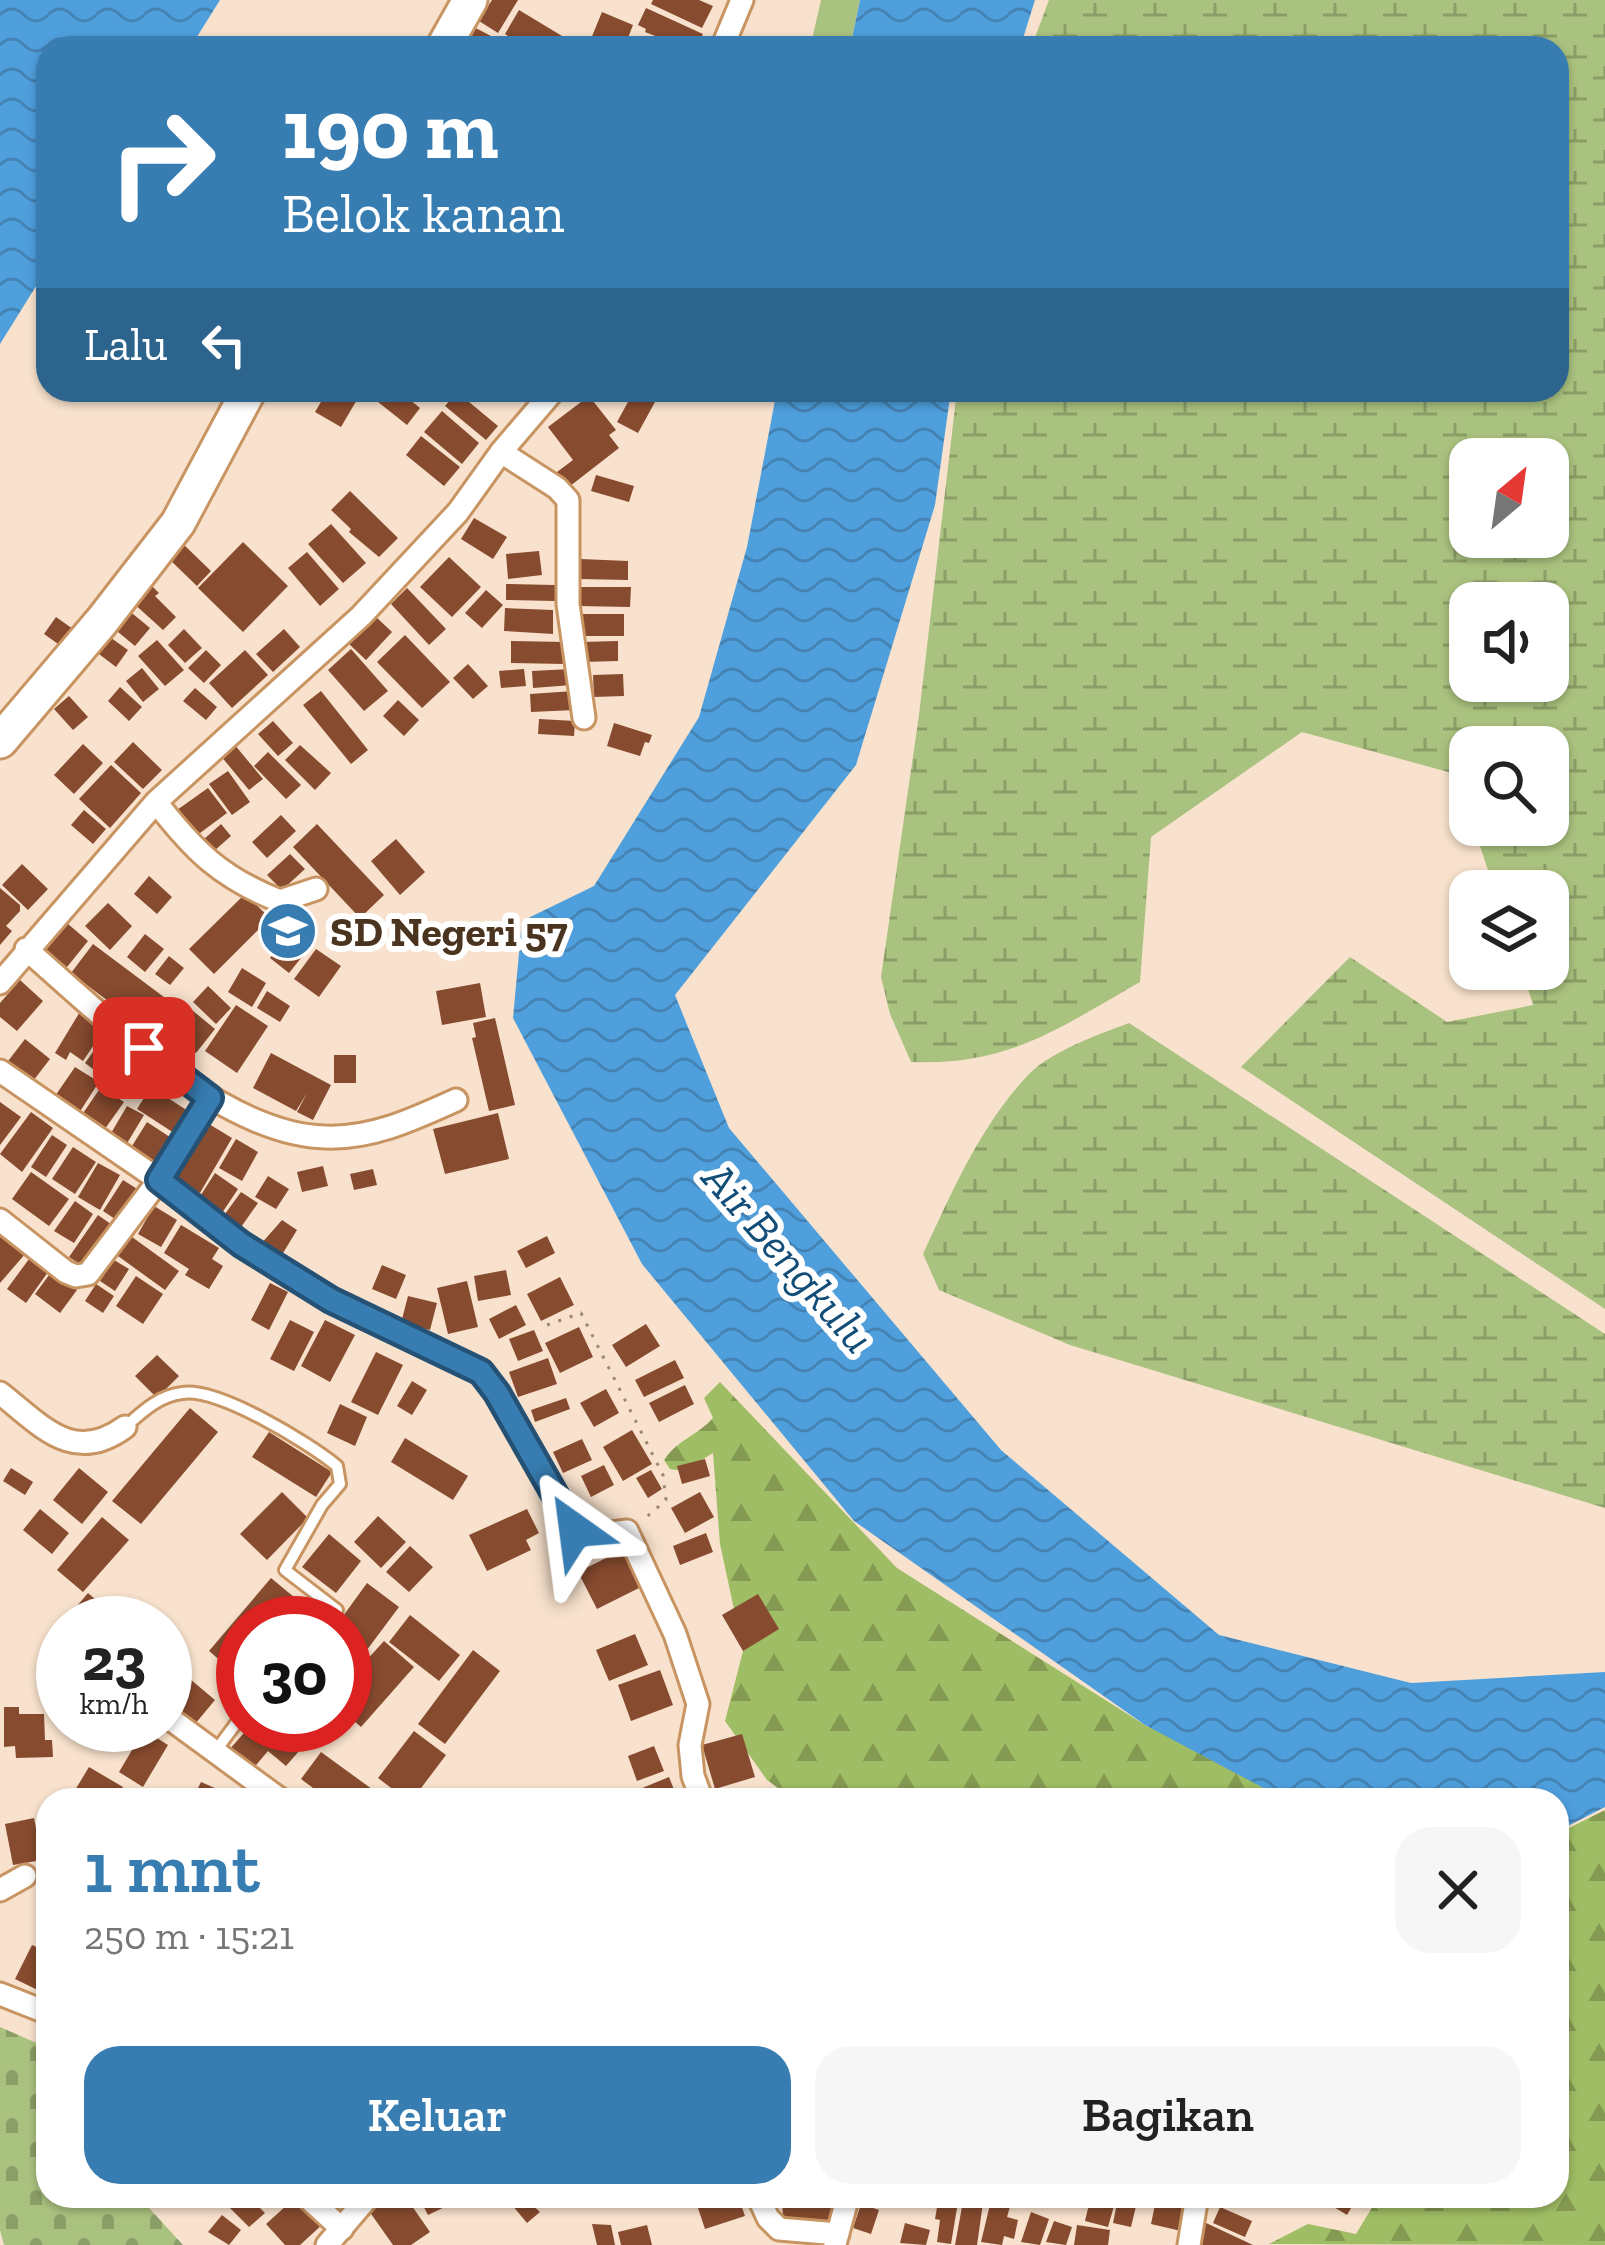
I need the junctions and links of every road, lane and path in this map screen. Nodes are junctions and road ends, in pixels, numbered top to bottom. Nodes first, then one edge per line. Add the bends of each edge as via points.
1 (470, 0) edge
2 (742, 0) edge
3 (450, 36) edge
4 (727, 36) edge
5 (243, 402) edge
6 (544, 402) edge
7 (501, 452) junction
8 (584, 718) dead end
9 (0, 741) edge
10 (156, 802) junction
11 (316, 889) dead end
12 (26, 950) junction
13 (0, 982) edge
14 (0, 1071) edge
15 (210, 1098) junction
16 (456, 1100) dead end
17 (159, 1180) junction
18 (0, 1220) edge
19 (548, 1325) dead end
20 (0, 1393) edge
21 (125, 1427) joint
22 (627, 1531) junction
23 (319, 1596) edge
24 (192, 1735) edge
25 (216, 1750) edge
26 (214, 1753) junction
27 (264, 1788) edge
28 (698, 1788) edge
29 (25, 1876) dead end
30 (0, 1890) edge
31 (0, 1994) edge
32 (36, 2008) edge
33 (314, 2208) edge
34 (359, 2208) edge
35 (763, 2208) edge
36 (845, 2208) edge
37 (1195, 2208) edge
38 (334, 2237) edge
39 (836, 2239) edge
40 (1189, 2245) edge

1 - 3 main road
2 - 4 street
5 - 9 main road via 178,523
6 - 7 street
7 - 8 street via 568,500 568,604
7 - 10 street via 458,512 361,616
10 - 11 street via 232,881 280,902
10 - 12 street
12 - 13 street
12 - 15 street
14 - 17 street
15 - 16 street via 326,1138 399,1126
15 - 17 street
17 - 18 street via 85,1276 67,1273
17 - 22 street via 331,1300 481,1372 575,1530
19 - 22 path via 580,1313 663,1474 666,1500
20 - 21 street via 74,1443 101,1442
21 - 23 lane via 166,1397 206,1395 338,1466 340,1484 285,1570
22 - 28 street via 698,1703 690,1744
24 - 26 street
25 - 26 lane
26 - 27 street
29 - 30 street
31 - 32 street
33 - 38 street
34 - 38 street
35 - 39 street via 779,2229
36 - 39 street
37 - 40 street

